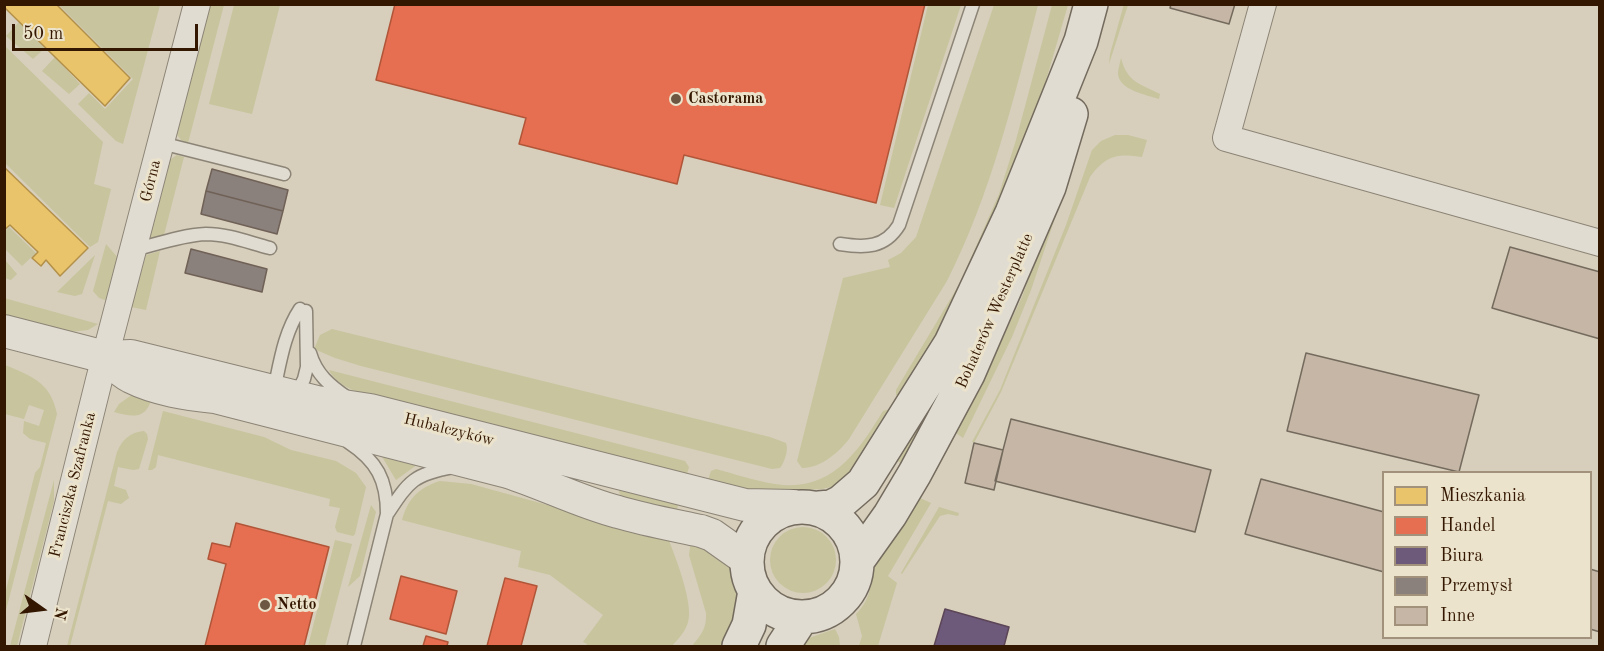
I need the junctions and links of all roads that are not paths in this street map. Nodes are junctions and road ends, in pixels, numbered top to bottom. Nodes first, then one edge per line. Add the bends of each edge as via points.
1 (197, 4) edge
2 (973, 4) edge
3 (1091, 4) edge
4 (1263, 4) edge
5 (1081, 41) junction
6 (161, 143) junction
7 (284, 174) dead end
8 (840, 243) dead end
9 (1599, 243) edge
10 (270, 248) dead end
11 (134, 250) junction
12 (4, 331) edge
13 (307, 343) junction
14 (105, 357) junction
15 (282, 400) junction
16 (370, 410) junction
17 (318, 424) junction
18 (473, 463) junction
19 (806, 507) junction
20 (387, 514) junction
21 (746, 559) junction
22 (858, 560) junction
23 (754, 591) junction
24 (801, 617) junction
25 (33, 646) edge
26 (354, 646) edge
27 (739, 646) edge
28 (783, 646) edge

1 - 6 street, Górna
2 - 8 lane via 899,225 879,244 867,247
3 - 5 main road, Bohaterów Westerplatte
4 - 9 street via 1226,138
5 - 19 main road, Bohaterów Westerplatte via 1012,213 951,343 863,483 831,507
5 - 22 main road, Bohaterów Westerplatte via 1074,103 1059,158 1018,260 939,430
6 - 7 lane
6 - 11 street, Górna
10 - 11 lane via 208,234
11 - 14 street, Górna
12 - 14 street, Hubalczyków
13 - 15 lane via 306,373
13 - 15 lane via 303,310 292,321 287,336
13 - 16 lane via 313,364 328,383
14 - 15 street, Hubalczyków via 131,377 155,386 215,397
14 - 25 street, Franciszka Szafranka
15 - 16 street, Hubalczyków
15 - 17 street, Hubalczyków
16 - 19 street, Hubalczyków via 745,505
17 - 18 street, Hubalczyków
17 - 20 lane via 370,459 385,488
18 - 20 lane via 429,472 412,480
18 - 21 street, Hubalczyków via 542,483 618,512 701,531
19 - 21 main road via 779,511 766,519 756,530
19 - 22 main road via 837,518 850,534
20 - 26 lane
21 - 23 main road
22 - 24 main road via 851,589 842,600 830,610
23 - 24 main road via 775,610
23 - 27 main road via 749,626
24 - 28 main road

